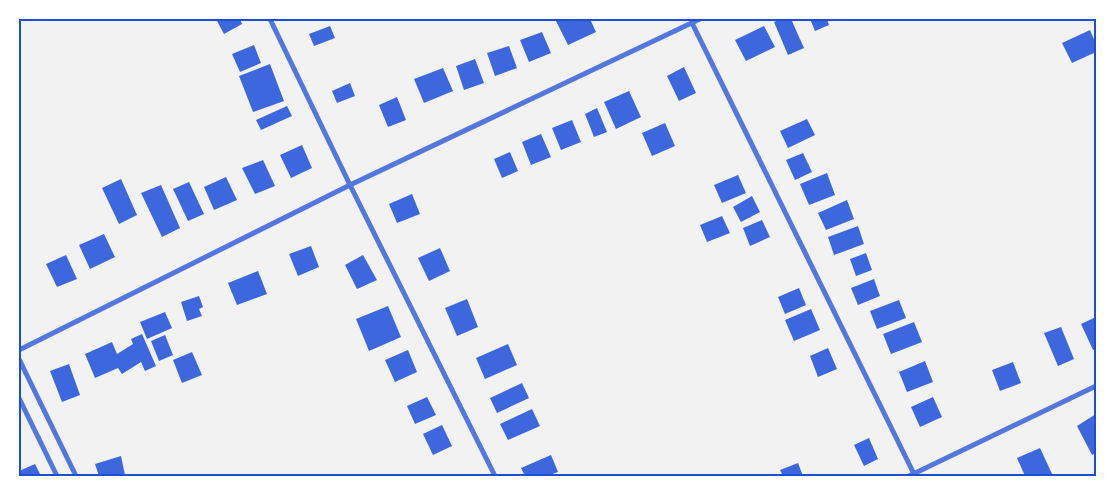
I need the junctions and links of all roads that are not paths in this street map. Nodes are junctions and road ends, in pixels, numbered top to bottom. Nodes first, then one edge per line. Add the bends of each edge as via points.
1 (270, 19) edge
2 (700, 19) edge
3 (692, 23) junction
4 (350, 186) junction
5 (19, 350) edge
6 (19, 359) edge
7 (1096, 386) edge
8 (19, 398) edge
9 (912, 475) edge
10 (58, 476) edge
11 (76, 476) edge
12 (495, 476) edge

1 - 4 street
2 - 3 street
3 - 4 street
3 - 9 street
4 - 5 street
4 - 12 street
6 - 11 street
7 - 9 street
8 - 10 street

